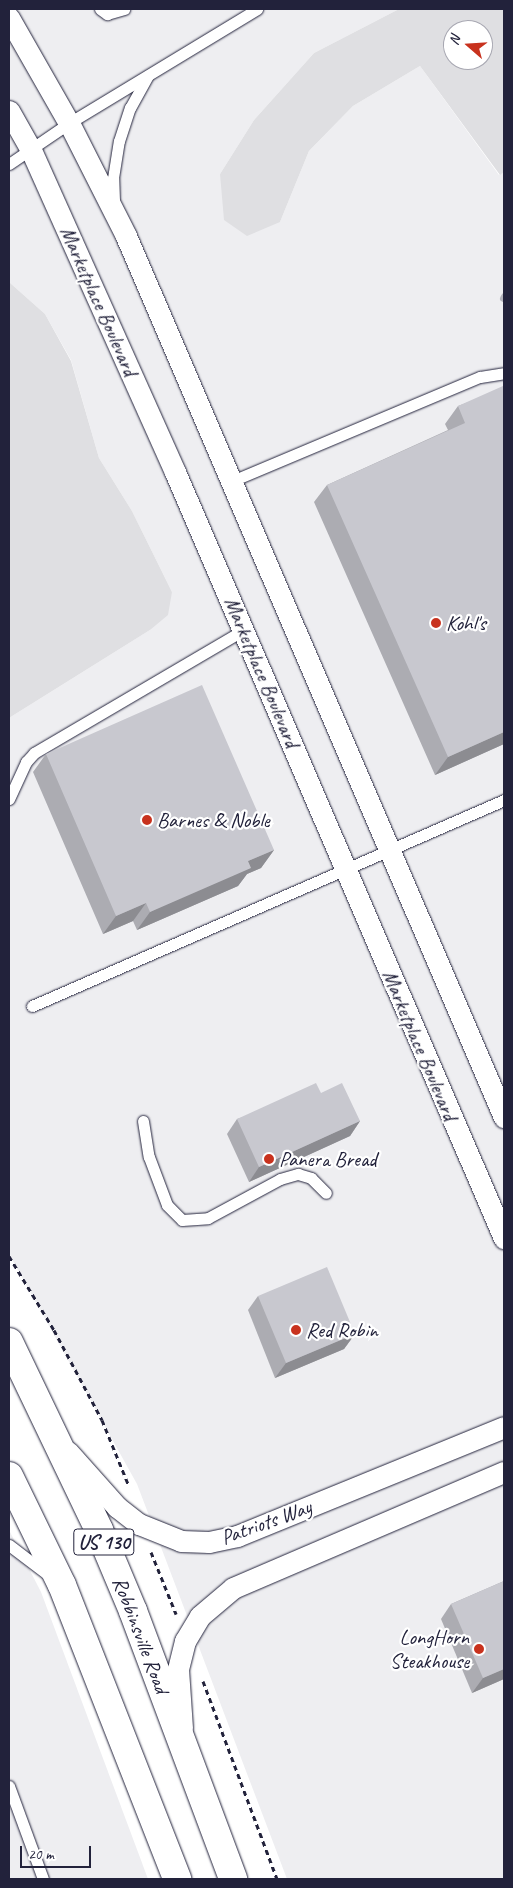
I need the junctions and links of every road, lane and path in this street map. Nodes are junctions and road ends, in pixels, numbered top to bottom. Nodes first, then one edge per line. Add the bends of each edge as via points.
1 (100, 9) edge
2 (124, 9) edge
3 (257, 9) edge
4 (9, 18) edge
5 (149, 75) junction
6 (9, 111) edge
7 (68, 123) junction
8 (31, 150) junction
9 (9, 164) edge
10 (115, 217) junction
11 (504, 373) edge
12 (232, 481) junction
13 (244, 630) junction
14 (9, 800) edge
15 (504, 800) edge
16 (388, 849) junction
17 (345, 868) junction
18 (32, 1006) dead end
19 (504, 1117) edge
20 (143, 1121) dead end
21 (326, 1193) dead end
22 (504, 1238) edge
23 (9, 1256) edge
24 (9, 1342) edge
25 (504, 1427) edge
26 (55, 1436) junction
27 (504, 1472) edge
28 (9, 1476) edge
29 (131, 1491) dead end
30 (9, 1545) edge
31 (148, 1545) dead end
32 (62, 1585) junction
33 (177, 1616) dead end
34 (202, 1678) dead end
35 (184, 1748) junction
36 (9, 1786) edge
37 (43, 1879) edge
38 (177, 1879) edge
39 (233, 1879) edge
40 (277, 1879) edge

1 - 2 lane via 107,14
3 - 5 lane
4 - 7 street
5 - 7 lane
5 - 10 lane via 130,108 119,141 113,178
6 - 8 street, Marketplace Boulevard
7 - 8 lane
7 - 10 street
8 - 9 lane
8 - 13 street, Marketplace Boulevard
10 - 12 street
11 - 12 lane via 480,377
12 - 16 street
13 - 14 lane via 34,753 26,762
13 - 17 street, Marketplace Boulevard
15 - 16 lane
16 - 17 lane
16 - 19 street
17 - 18 lane via 225,924
17 - 22 street, Marketplace Boulevard
20 - 21 lane via 149,1157 167,1205 182,1220 208,1218 280,1179 298,1174 311,1178
23 - 29 path via 54,1330 102,1420
24 - 26 highway, Robbinsville Road / US 130
25 - 26 street, Patriots Way via 237,1536 209,1542 180,1541 139,1524 117,1507
26 - 35 highway, Robbinsville Road / US 130 via 133,1611
27 - 35 street via 233,1588 200,1616 185,1641 178,1669
28 - 32 highway, US 130
30 - 32 lane
31 - 33 path
32 - 38 highway, US 130
34 - 40 path
35 - 39 highway, Robbinsville Road / US 130
36 - 37 lane

